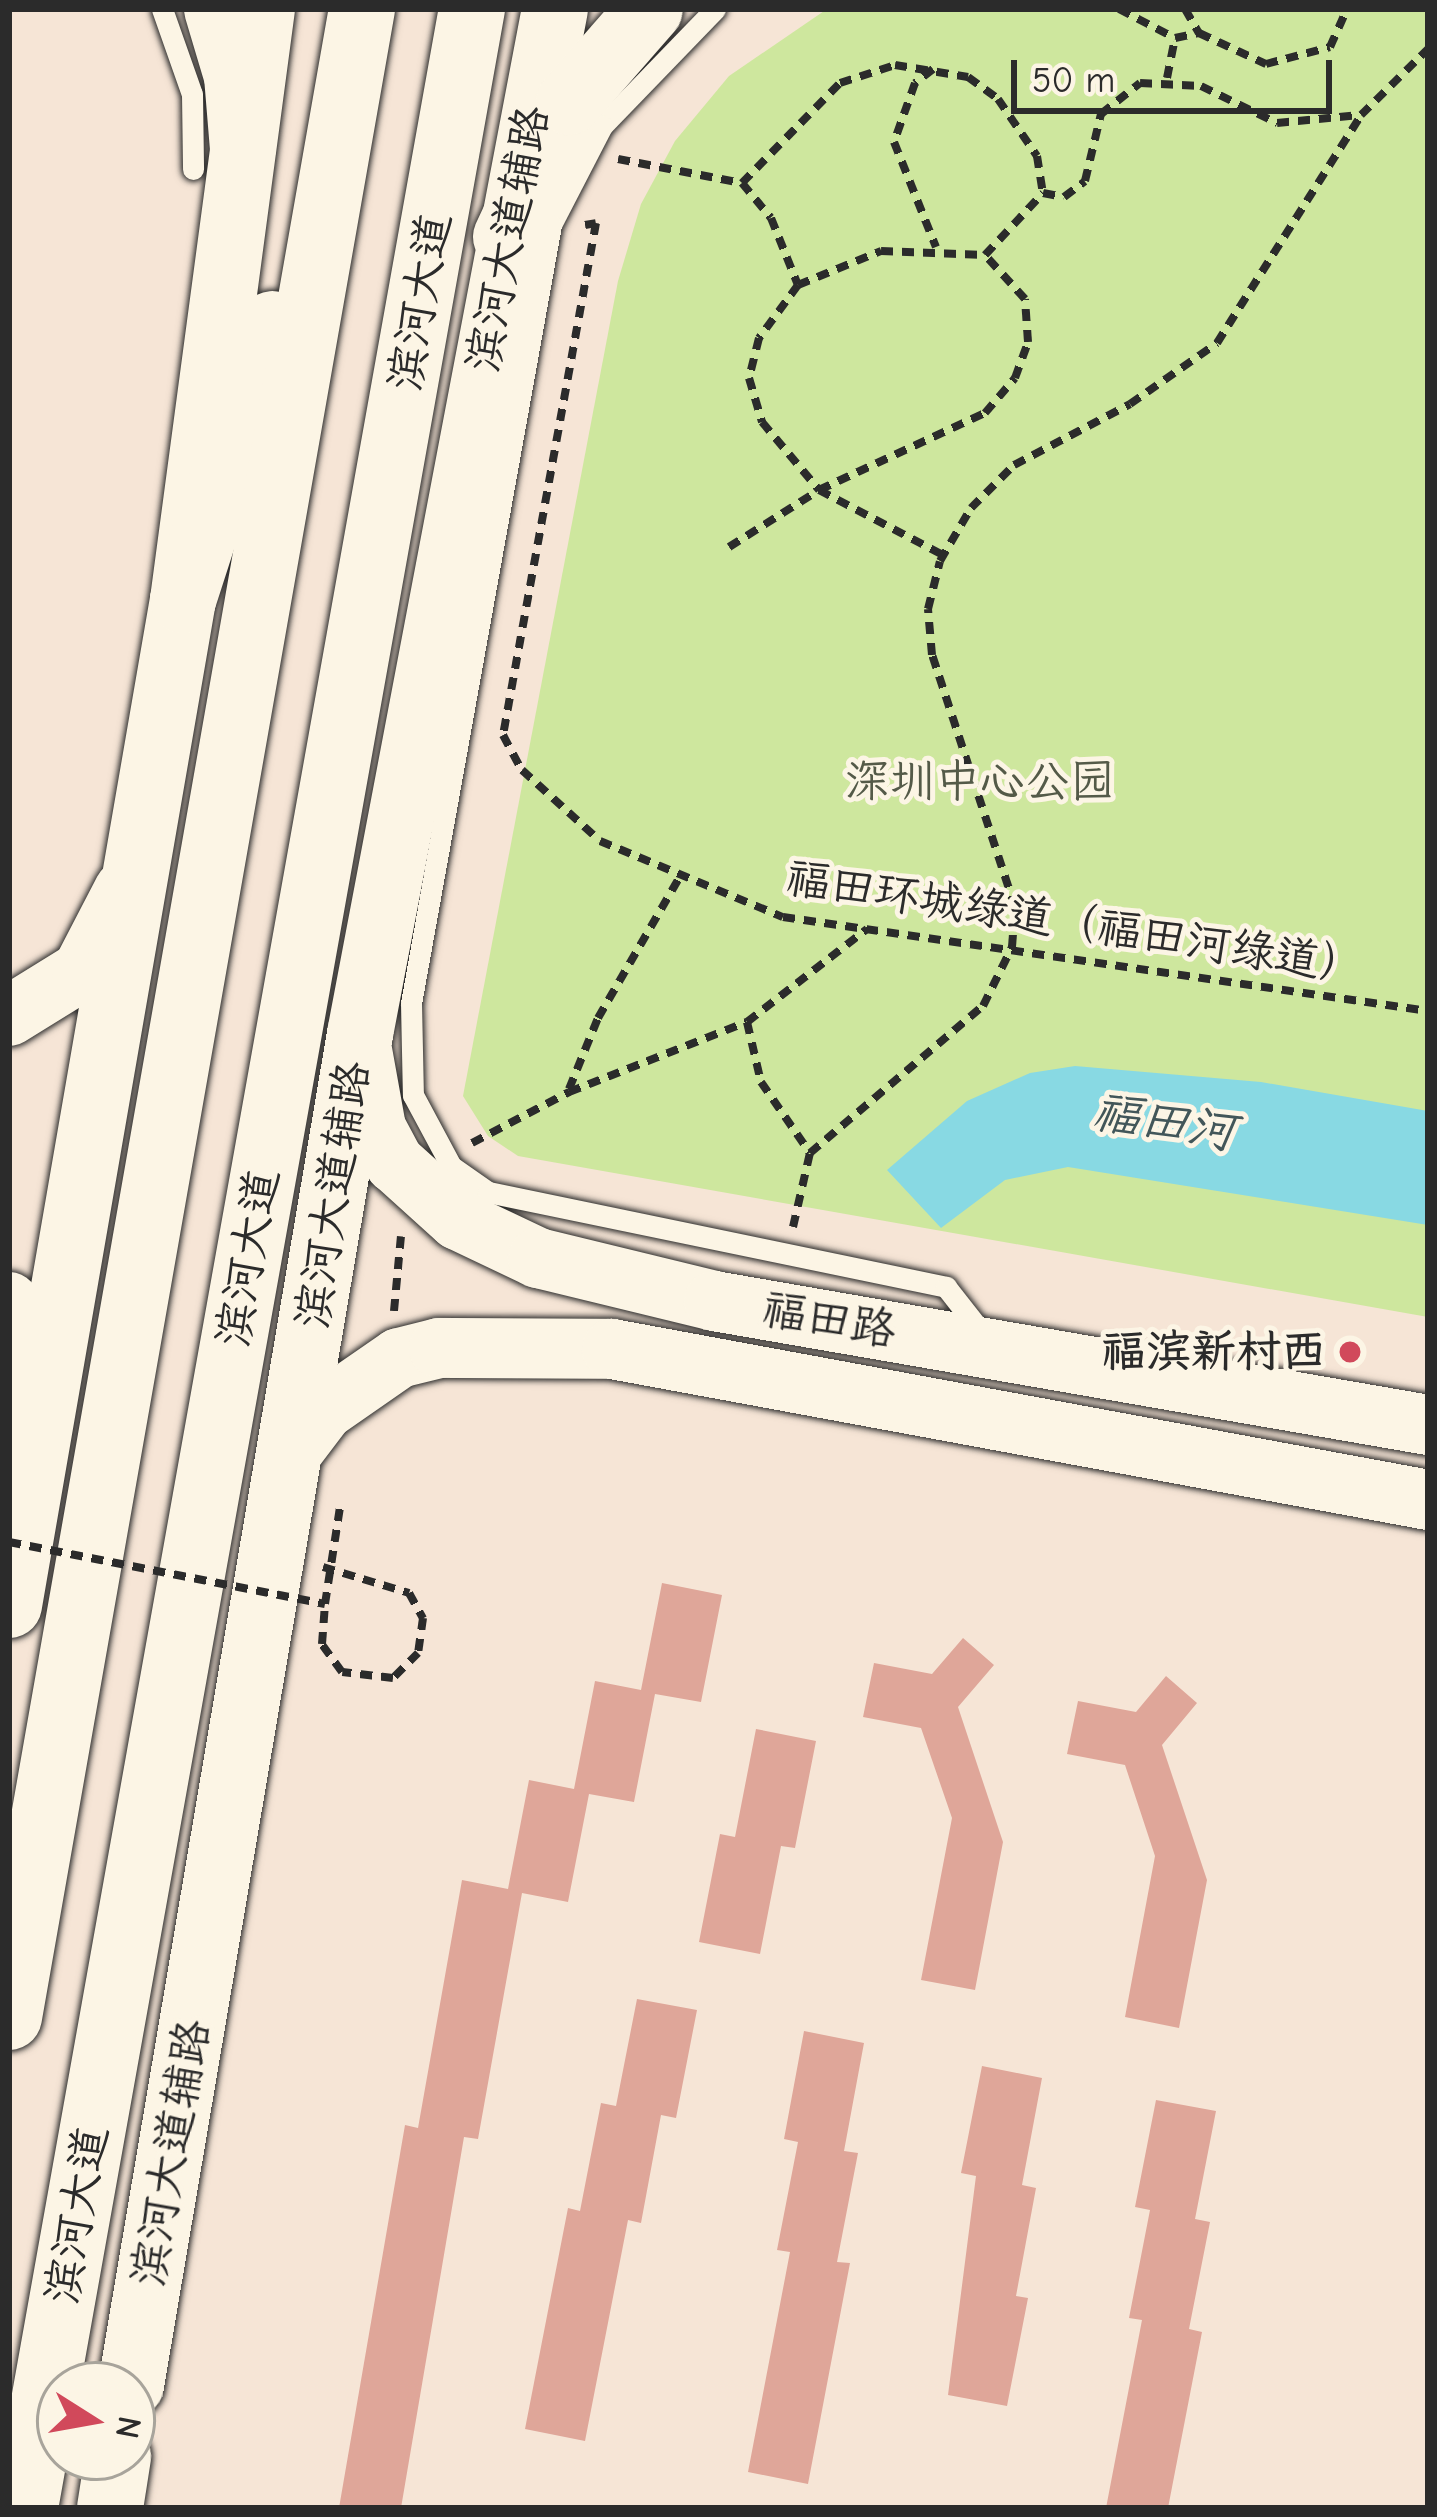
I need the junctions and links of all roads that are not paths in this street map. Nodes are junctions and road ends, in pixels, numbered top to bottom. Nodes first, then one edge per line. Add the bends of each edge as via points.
1 (162, 9) edge
2 (217, 9) edge
3 (262, 9) edge
4 (362, 9) edge
5 (472, 9) edge
6 (555, 9) edge
7 (650, 9) edge
8 (715, 9) edge
9 (348, 86) junction
10 (218, 159) junction
11 (506, 237) junction
12 (183, 600) junction
13 (135, 862) junction
14 (9, 1016) edge
15 (360, 1034) junction
16 (9, 1302) edge
17 (993, 1348) junction
18 (1428, 1425) edge
19 (290, 1455) junction
20 (1428, 1500) edge
21 (19, 1517) edge
22 (9, 1605) edge
23 (9, 2017) edge
24 (135, 2361) edge
25 (25, 2508) edge

1 - 10 lane
2 - 10 main road via 237,76
3 - 10 main road
4 - 9 main road
5 - 25 main road, 滨河大道
6 - 11 main road, 滨河大道辅路
7 - 11 main road via 569,102
8 - 17 lane via 602,126 551,225 407,1056 425,1126 451,1166 488,1192 946,1287
9 - 12 main road
9 - 23 main road
10 - 12 main road
11 - 15 main road, 滨河大道辅路
12 - 13 main road
13 - 14 main road via 82,971
13 - 21 main road
15 - 17 main road, 福田路 via 367,1094 395,1163 424,1197 495,1240 601,1278
15 - 19 main road, 滨河大道辅路
16 - 21 main road via 29,1403
17 - 18 main road, 福田路
19 - 20 main road, 福田路 via 324,1409 399,1358 439,1348 612,1348
19 - 24 main road, 滨河大道辅路
21 - 22 main road

